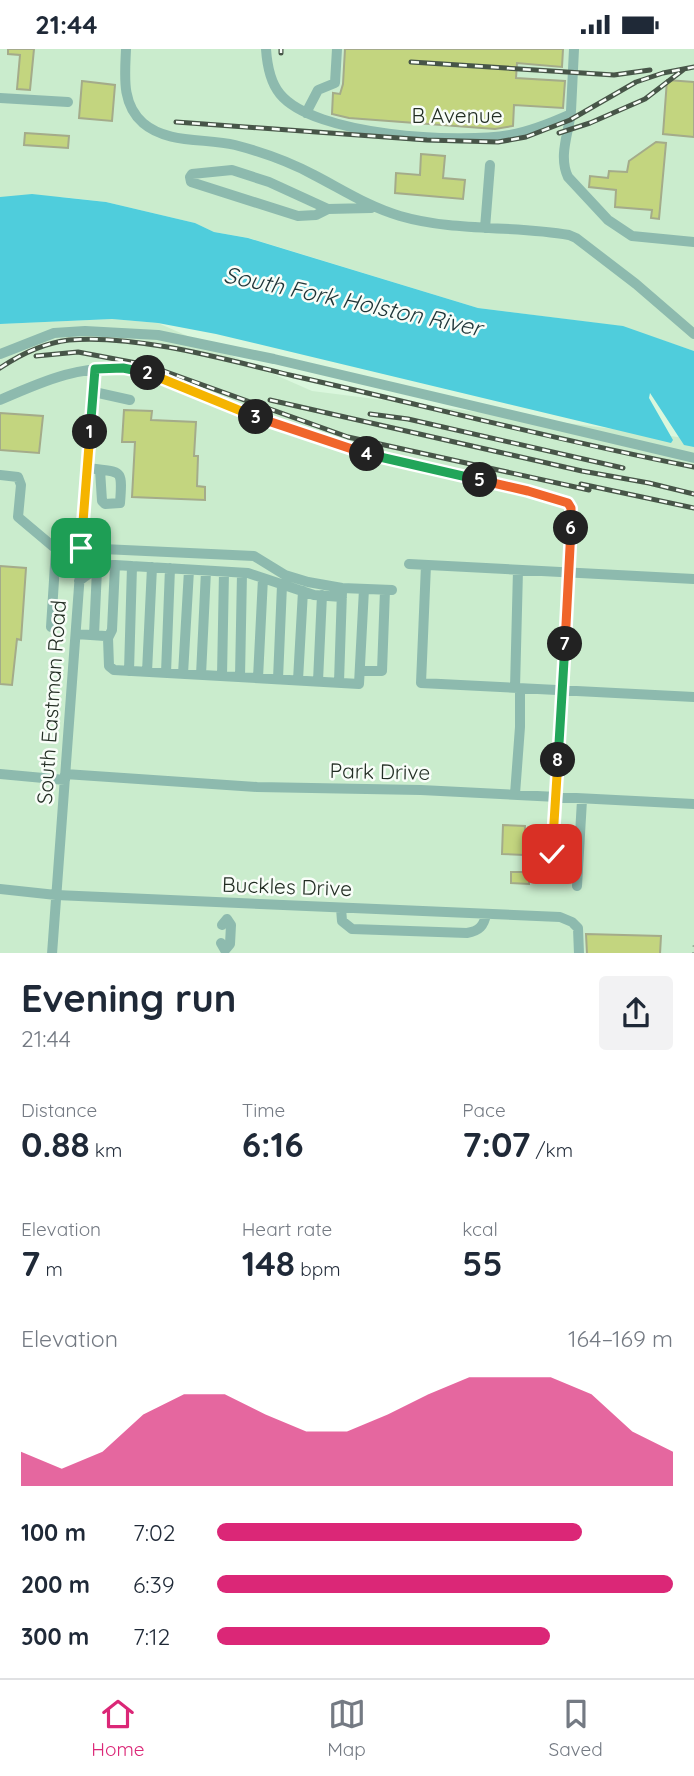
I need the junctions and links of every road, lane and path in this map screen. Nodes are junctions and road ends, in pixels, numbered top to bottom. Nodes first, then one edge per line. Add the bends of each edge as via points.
1 (126, 49) edge
2 (266, 49) edge
3 (337, 49) edge
4 (574, 49) edge
5 (0, 98) edge
6 (68, 102) dead end
7 (306, 113) junction
8 (570, 114) junction
9 (490, 165) dead end
10 (374, 208) junction
11 (328, 209) junction
12 (485, 227) junction
13 (694, 242) edge
14 (694, 334) edge
15 (0, 354) edge
16 (95, 369) junction
17 (93, 392) junction
18 (0, 400) edge
19 (130, 400) dead end
20 (694, 458) edge
21 (88, 468) junction
22 (100, 470) dead end
23 (0, 475) edge
24 (81, 548) junction
25 (409, 564) dead end
26 (115, 565) junction
27 (426, 565) junction
28 (132, 566) junction
29 (152, 567) junction
30 (170, 568) junction
31 (97, 569) junction
32 (189, 570) junction
33 (518, 570) junction
34 (206, 571) junction
35 (224, 572) junction
36 (568, 572) junction
37 (242, 573) junction
38 (263, 578) junction
39 (694, 579) edge
40 (79, 581) junction
41 (282, 585) junction
42 (364, 589) junction
43 (303, 591) junction
44 (342, 592) junction
45 (322, 595) junction
46 (51, 627) dead end
47 (76, 634) junction
48 (94, 635) junction
49 (108, 638) junction
50 (129, 671) junction
51 (360, 671) junction
52 (146, 672) junction
53 (166, 673) junction
54 (183, 674) junction
55 (201, 675) junction
56 (222, 676) junction
57 (240, 677) junction
58 (258, 678) junction
59 (278, 679) junction
60 (298, 680) junction
61 (318, 681) junction
62 (339, 682) junction
63 (517, 688) junction
64 (563, 690) junction
65 (694, 697) edge
66 (0, 774) edge
67 (65, 777) junction
68 (515, 794) junction
69 (555, 798) junction
70 (582, 800) junction
71 (694, 804) edge
72 (552, 854) dead end
73 (577, 886) dead end
74 (0, 889) edge
75 (56, 895) junction
76 (228, 903) junction
77 (341, 908) junction
78 (486, 914) junction
79 (224, 949) edge
80 (52, 953) edge
81 (579, 953) edge

1 - 10 street via 124,84 142,123 166,135 234,145 289,163
2 - 7 street, B Avenue via 276,88
3 - 7 street via 335,83 318,90
4 - 8 street
5 - 6 street
7 - 8 street, B Avenue via 338,125 382,132 470,138 530,130
8 - 13 street via 564,168 608,220 632,236
9 - 12 street
10 - 11 street
10 - 12 street via 418,221
11 - 11 street via 232,170 190,177 191,182 298,216
12 - 14 street via 576,237
15 - 20 street via 54,333 158,335
16 - 17 street, South Eastman Road
16 - 18 street via 69,373
16 - 36 street via 151,374 340,446 568,503
17 - 19 street
17 - 21 street, South Eastman Road
21 - 22 street
21 - 24 street, South Eastman Road
23 - 46 street via 18,477 18,517 56,549
24 - 40 street, South Eastman Road
24 - 44 street via 254,556 285,575
25 - 27 street
26 - 28 street
26 - 31 street
26 - 49 street
27 - 33 street
27 - 63 street via 421,683
28 - 29 street
28 - 50 street
29 - 30 street
29 - 52 street
30 - 32 street
30 - 53 street
31 - 40 street
31 - 48 street
32 - 34 street
32 - 54 street
33 - 36 street
33 - 63 street
34 - 35 street
34 - 55 street
35 - 37 street
35 - 56 street
36 - 39 street
36 - 64 street
37 - 38 street
37 - 57 street
38 - 41 street
38 - 58 street
40 - 47 street, South Eastman Road
41 - 43 street
41 - 59 street
42 - 44 street
42 - 51 street
42 - 51 street via 388,590 382,671
43 - 45 street
43 - 60 street
44 - 45 street
44 - 62 street
45 - 61 street
47 - 48 street
47 - 67 street, South Eastman Road
48 - 49 street
49 - 50 street via 109,666
50 - 52 street
51 - 62 street via 359,684
52 - 53 street
53 - 54 street
54 - 55 street
55 - 56 street
56 - 57 street
57 - 58 street
58 - 59 street
59 - 60 street
60 - 61 street
61 - 62 street
63 - 64 street
63 - 68 street
64 - 65 street
64 - 69 street
66 - 67 street, Park Drive
67 - 68 street, Park Drive
67 - 75 street, South Eastman Road
68 - 69 street, Park Drive
69 - 70 street, Park Drive
69 - 72 street
70 - 71 street, Park Drive
70 - 73 street
74 - 75 street, Buckles Drive
75 - 76 street, Buckles Drive
75 - 80 street, South Eastman Road
76 - 77 street, Buckles Drive
76 - 79 street via 224,922 231,925 230,944
77 - 78 street, Buckles Drive
77 - 78 street via 342,921 352,929 467,933 481,927
78 - 81 street, Buckles Drive via 560,917 572,922 578,928

